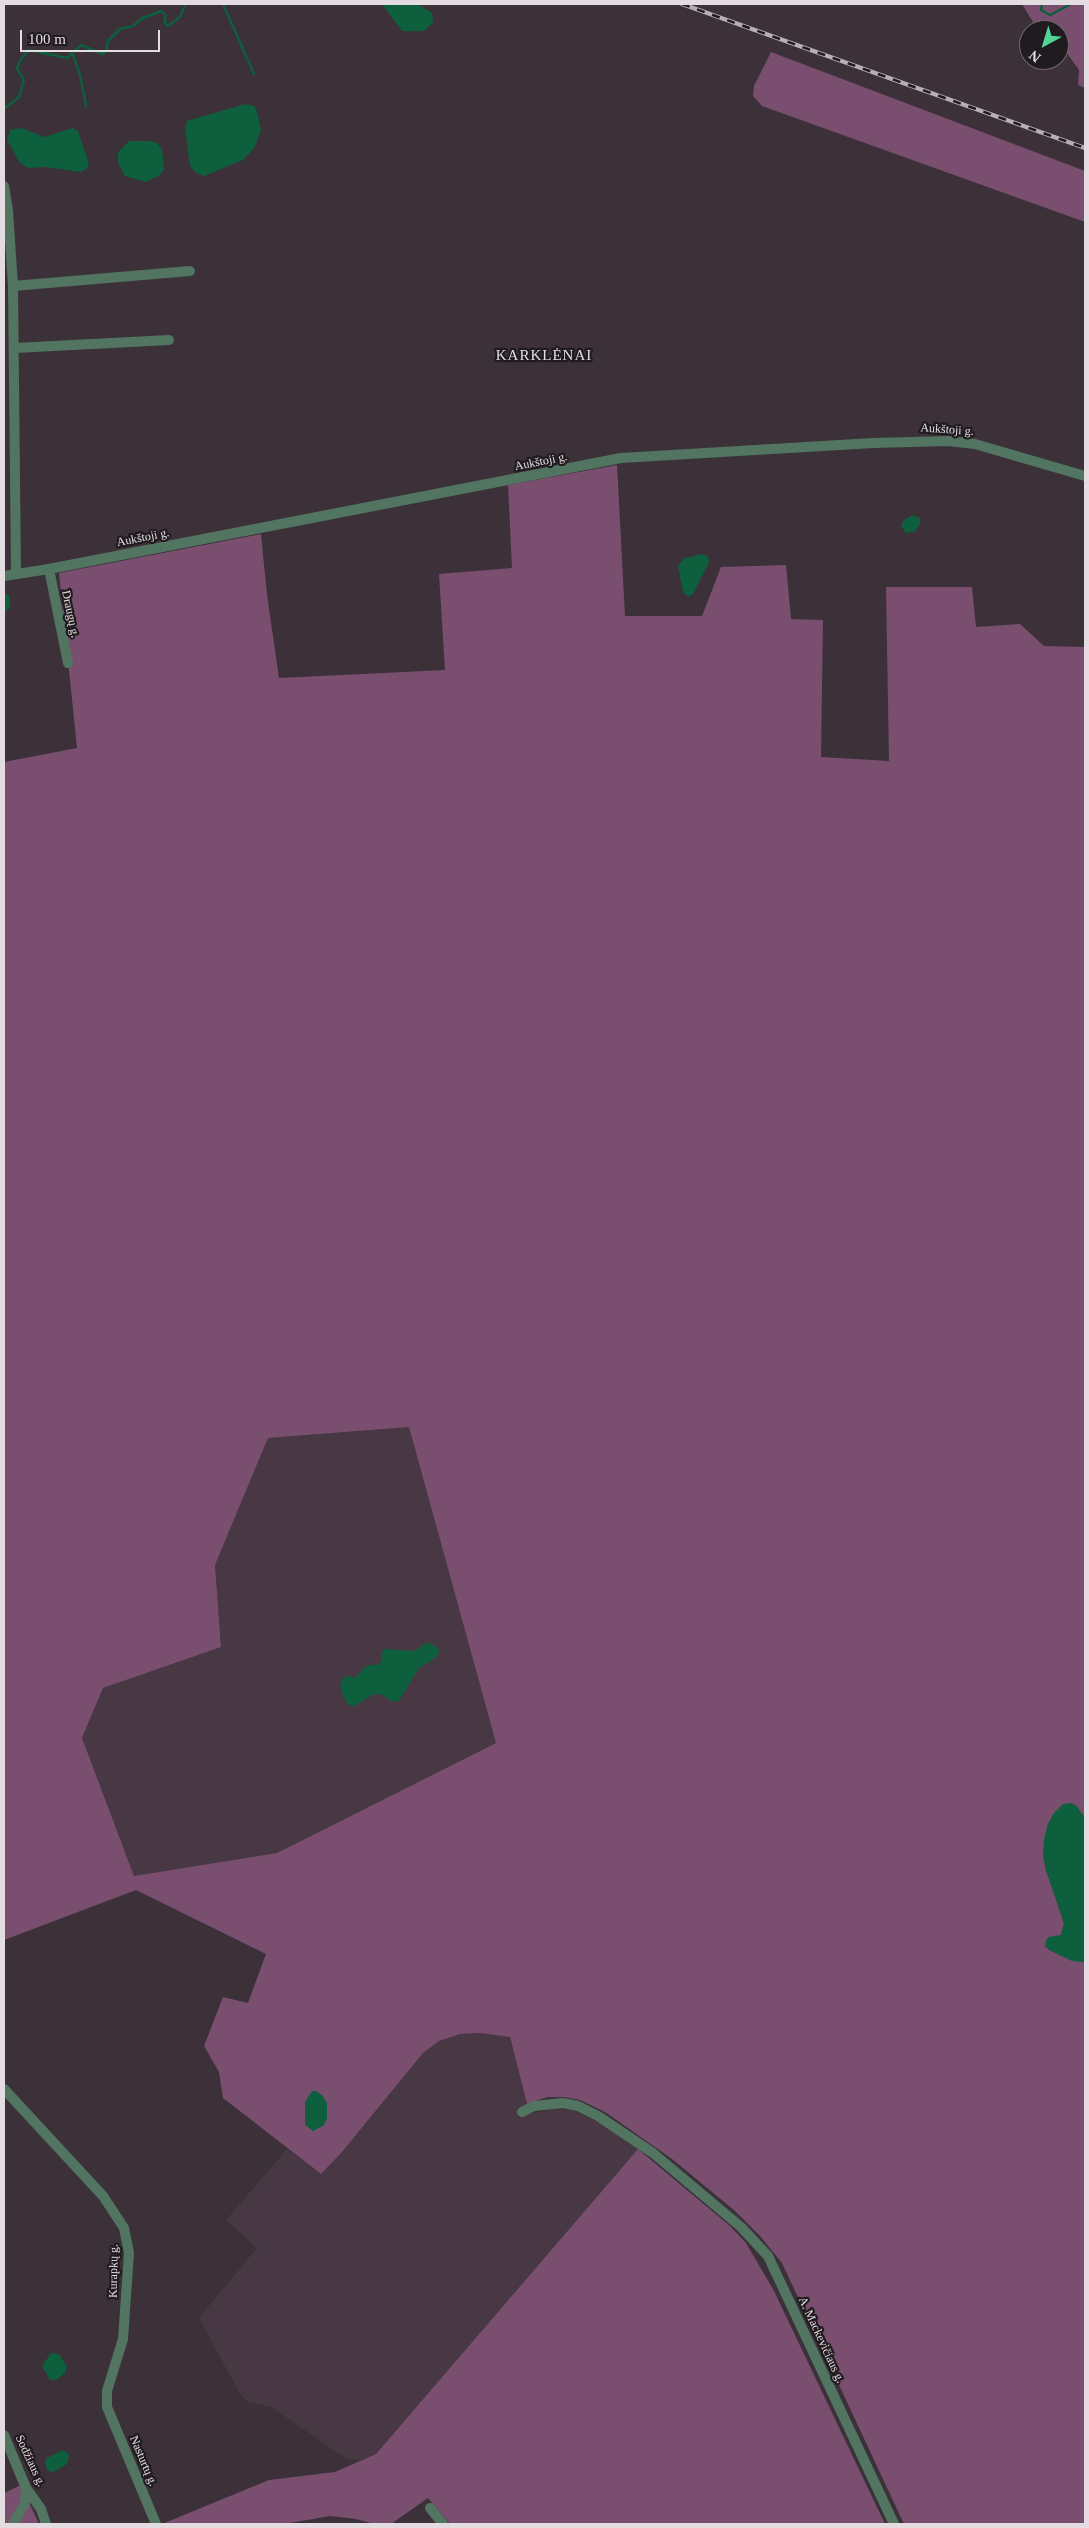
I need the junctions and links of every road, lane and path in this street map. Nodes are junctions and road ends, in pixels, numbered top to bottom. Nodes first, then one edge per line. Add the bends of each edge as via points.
1 (4, 186) edge
2 (190, 271) dead end
3 (13, 286) junction
4 (169, 340) dead end
5 (15, 348) junction
6 (1085, 476) edge
7 (50, 569) junction
8 (16, 574) junction
9 (4, 576) edge
10 (68, 663) dead end
11 (4, 2089) edge
12 (522, 2112) dead end
13 (107, 2407) joint
14 (4, 2435) edge
15 (26, 2488) junction
16 (430, 2508) dead end
17 (13, 2524) edge
18 (46, 2524) edge
19 (156, 2524) edge
20 (444, 2524) edge
21 (894, 2524) edge

1 - 3 street
2 - 3 street
3 - 5 street
4 - 5 street
5 - 8 street
6 - 7 street, Aukštoji g. via 975,444 948,441 620,458
7 - 8 street, Aukštoji g.
7 - 10 street, Draugų g.
8 - 9 street, Aukštoji g.
11 - 13 street, Kurapkų g. via 103,2196 124,2228 129,2253 123,2339 107,2391
12 - 21 street, A. Mackevičiaus g. via 546,2103 578,2106 622,2130 695,2188 768,2256
13 - 19 street, Nasturtų g.
14 - 15 street, Sodžiaus g.
15 - 17 street via 24,2503
15 - 18 street, Sodžiaus g. via 41,2509
16 - 20 street

